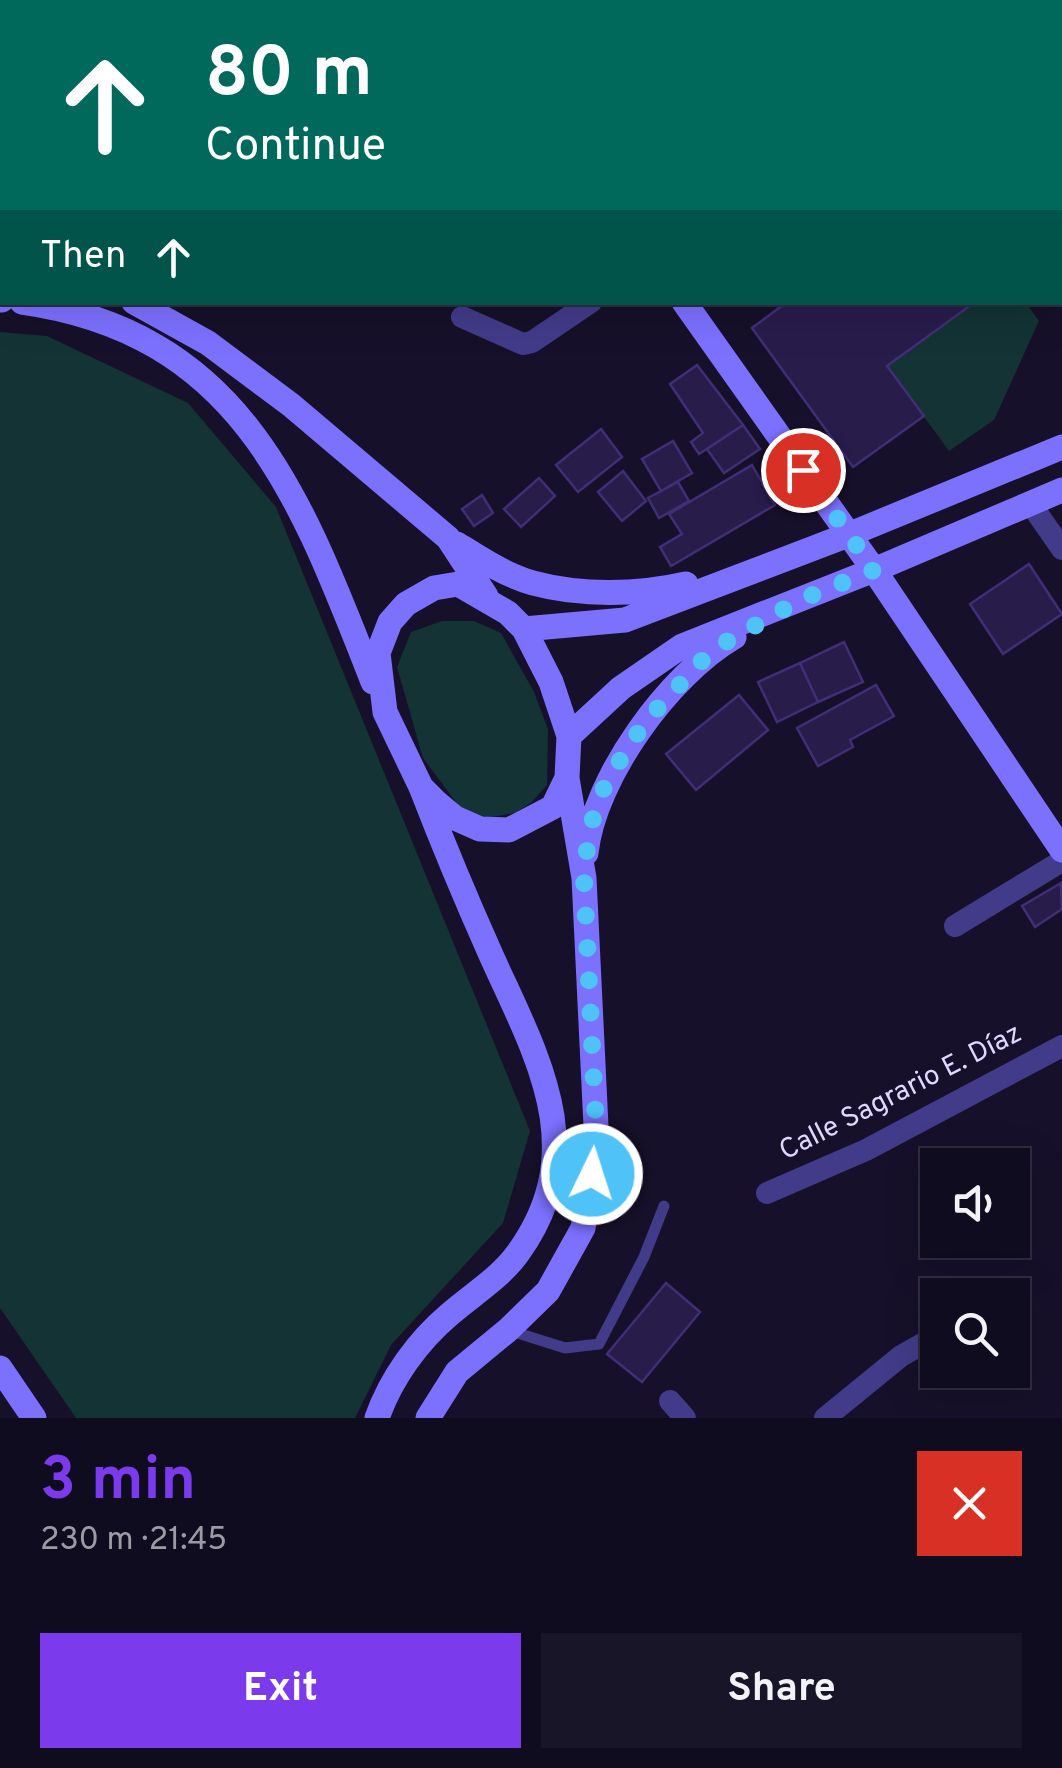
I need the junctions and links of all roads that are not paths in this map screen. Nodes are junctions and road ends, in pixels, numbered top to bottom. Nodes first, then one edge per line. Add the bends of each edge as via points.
1 (33, 305) edge
2 (139, 305) edge
3 (587, 305) edge
4 (690, 305) edge
5 (462, 316) dead end
6 (1062, 447) edge
7 (1062, 490) edge
8 (1030, 503) junction
9 (848, 535) junction
10 (448, 538) junction
11 (1062, 549) edge
12 (759, 566) junction
13 (874, 570) junction
14 (489, 600) junction
15 (800, 600) junction
16 (524, 629) junction
17 (385, 712) junction
18 (569, 736) junction
19 (567, 778) junction
20 (422, 786) junction
21 (1062, 850) edge
22 (1062, 861) edge
23 (584, 878) junction
24 (955, 926) dead end
25 (1062, 1046) edge
26 (767, 1193) dead end
27 (664, 1206) dead end
28 (508, 1330) junction
29 (920, 1345) edge
30 (0, 1368) edge
31 (34, 1418) edge
32 (377, 1418) edge
33 (428, 1418) edge
34 (825, 1418) edge

1 - 17 street via 108,325 172,355 242,418 310,528
2 - 10 street via 208,343 290,404
3 - 5 street via 524,344
4 - 9 street
6 - 9 street
7 - 8 street
8 - 11 street
8 - 13 street
9 - 12 street
9 - 13 street
10 - 12 street via 534,583 620,594
10 - 14 street
12 - 16 street via 625,620
13 - 15 street
13 - 21 street
14 - 16 street
14 - 17 street via 458,584 406,604 378,653
15 - 18 street via 682,646 621,688
15 - 23 street via 712,650 645,722 606,782 589,830
16 - 18 street
17 - 20 street
18 - 19 street
19 - 20 street via 553,807 509,830 480,829 455,818
19 - 23 street
20 - 32 street via 544,1076 554,1161 547,1196 517,1255 427,1336
22 - 24 street
23 - 28 street via 597,1147 583,1228 548,1291
25 - 26 street, Calle Sagrario E. Díaz via 866,1150
27 - 28 lane via 600,1344 565,1348
28 - 33 street via 457,1372
29 - 34 street
30 - 31 street

